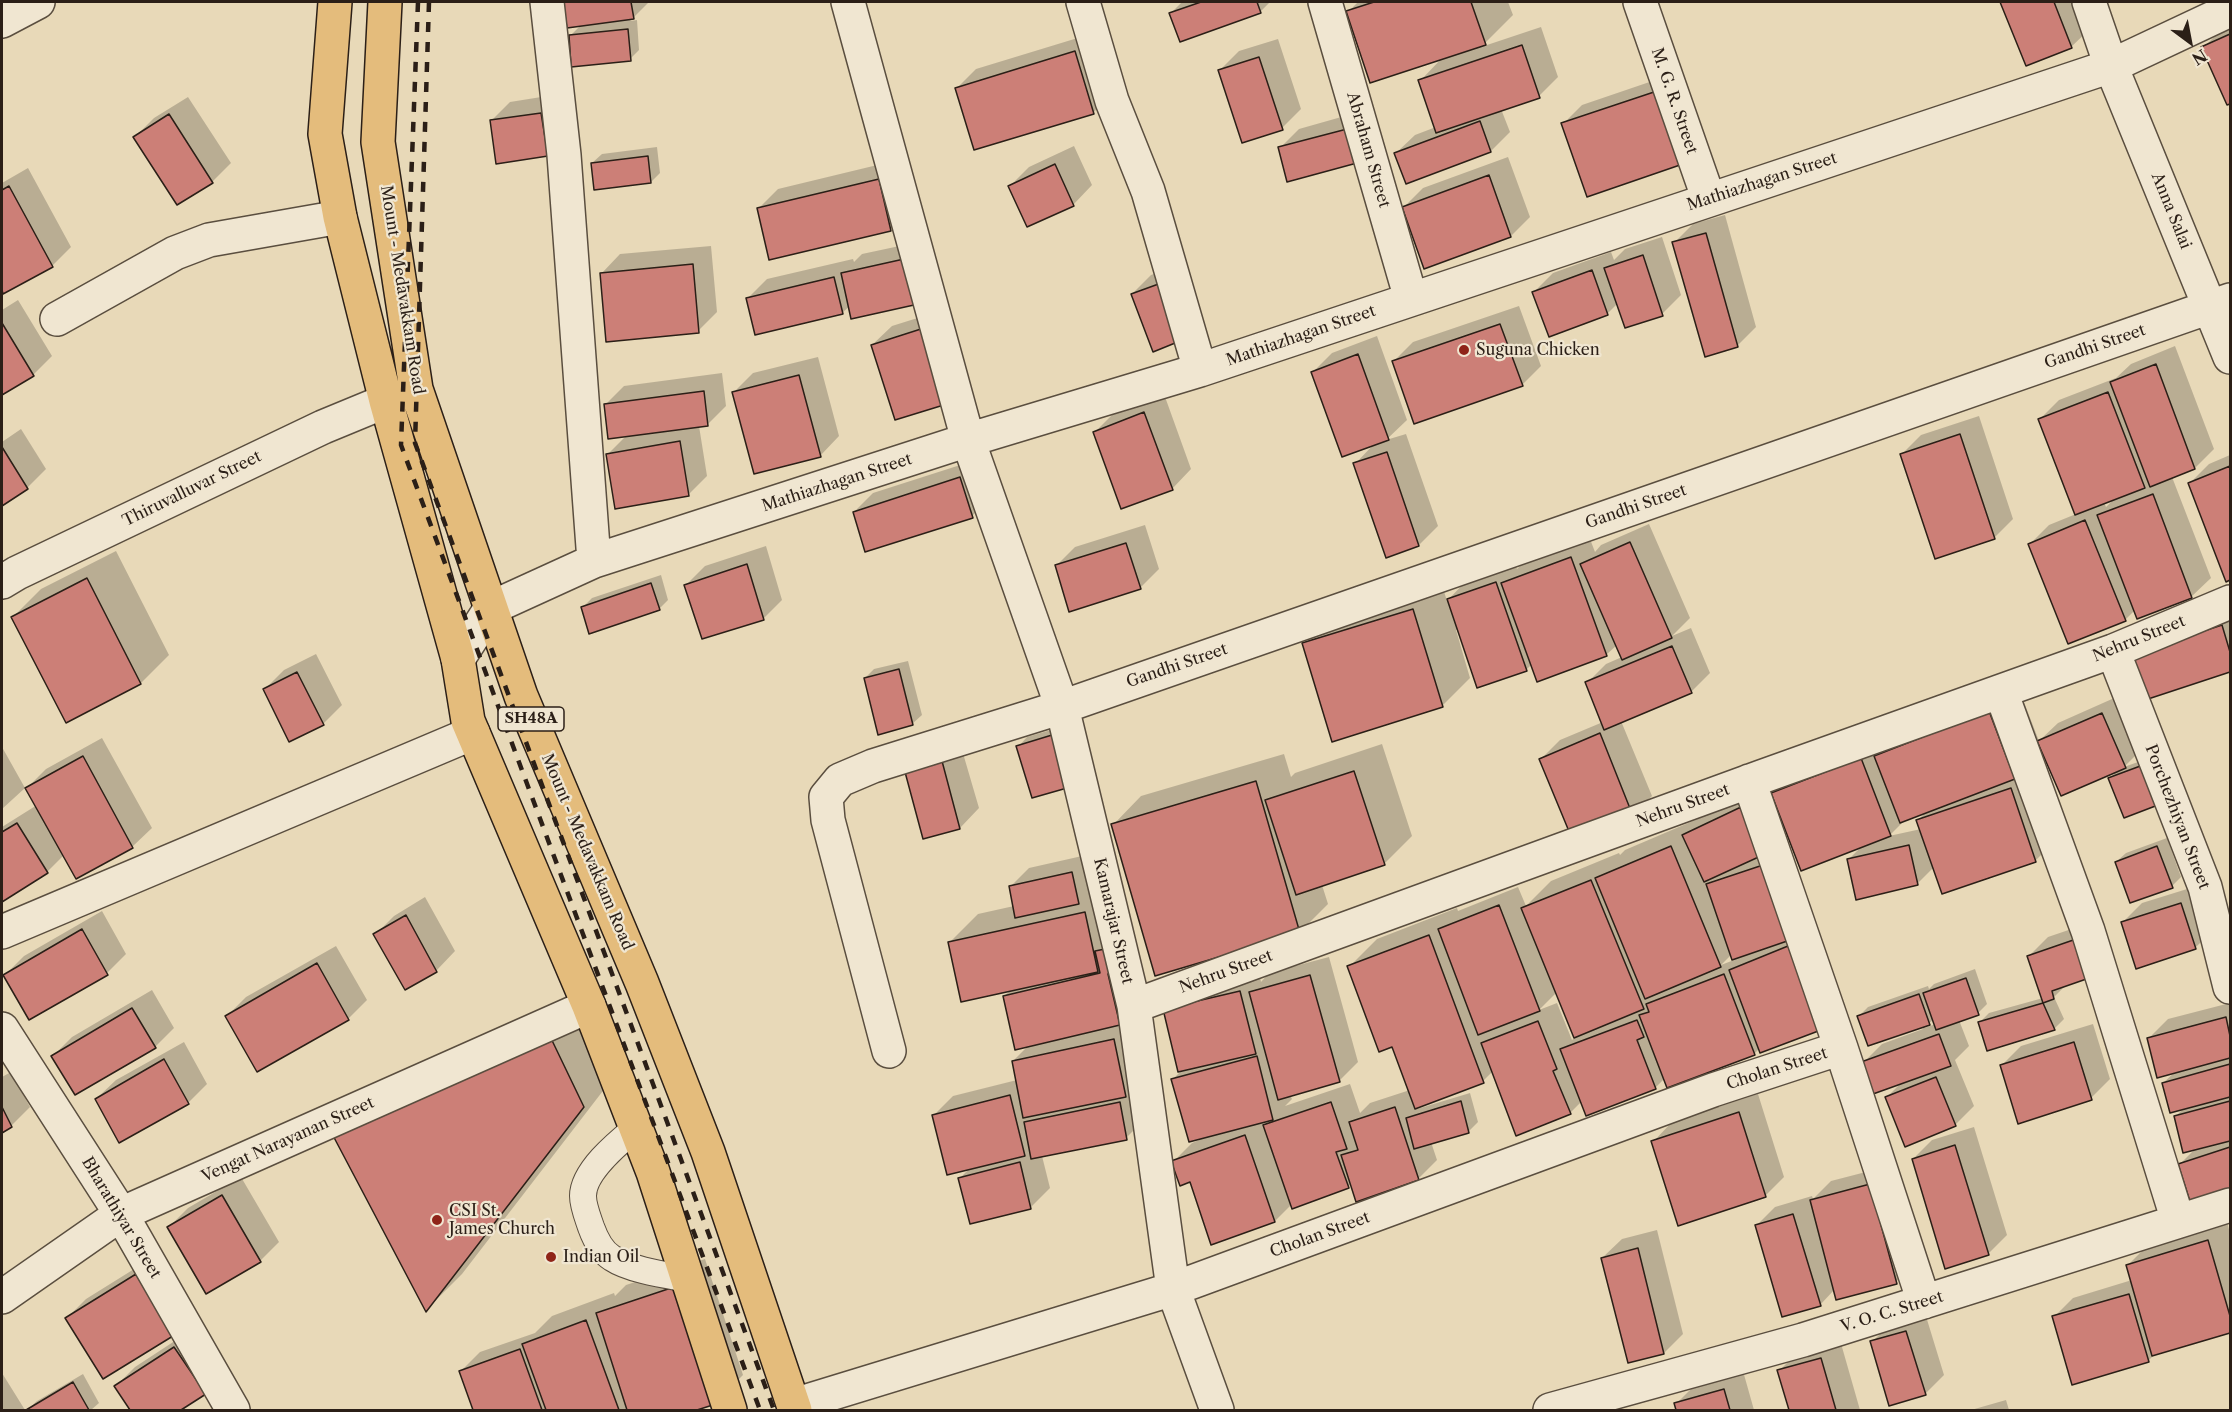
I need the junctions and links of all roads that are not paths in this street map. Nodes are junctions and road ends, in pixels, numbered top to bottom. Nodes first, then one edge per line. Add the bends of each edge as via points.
1 (38, 2) edge
2 (335, 2) edge
3 (385, 2) edge
4 (547, 2) edge
5 (848, 2) edge
6 (1083, 2) edge
7 (1325, 2) edge
8 (1640, 2) edge
9 (2089, 2) edge
10 (2230, 10) edge
11 (2, 21) edge
12 (2111, 66) junction
13 (1709, 200) junction
14 (340, 217) junction
15 (1411, 299) junction
16 (2221, 304) edge
17 (57, 319) dead end
18 (2230, 357) edge
19 (1200, 370) junction
20 (386, 402) junction
21 (968, 440) junction
22 (594, 561) junction
23 (2, 582) edge
24 (2230, 602) edge
25 (491, 608) junction
26 (2113, 651) junction
27 (458, 659) junction
28 (2001, 692) junction
29 (1062, 707) junction
30 (473, 733) junction
31 (1749, 781) junction
32 (2, 932) edge
33 (2230, 987) edge
34 (589, 1006) junction
35 (1134, 1006) junction
36 (2, 1029) edge
37 (1841, 1048) junction
38 (890, 1051) dead end
39 (636, 1128) junction
40 (2230, 1205) edge
41 (121, 1214) junction
42 (2178, 1221) junction
43 (688, 1279) junction
44 (1173, 1289) junction
45 (2, 1298) edge
46 (1924, 1302) junction
47 (795, 1408) edge
48 (233, 1410) edge
49 (730, 1410) edge
50 (1217, 1410) edge
51 (1550, 1410) edge

1 - 11 street
2 - 14 main road, Mount - Medavakkam Road / SH48A via 325,134
3 - 25 main road, Mount - Medavakkam Road / SH48A via 378,142 416,389
4 - 22 street via 564,155
5 - 21 street, Kamarajar Street
6 - 19 street via 1112,101 1148,191
7 - 15 street, Abraham Street
8 - 13 street, M. G. R. Street
9 - 12 street, Anna Salai
10 - 12 street, Mathiazhagan Street
12 - 13 street, Mathiazhagan Street
12 - 16 street, Anna Salai
13 - 15 street, Mathiazhagan Street
14 - 17 street via 208,240 175,253
14 - 20 main road, Mount - Medavakkam Road / SH48A
15 - 19 street, Mathiazhagan Street
16 - 18 street, Anna Salai
16 - 29 street, Gandhi Street
19 - 21 street, Mathiazhagan Street
20 - 23 street, Thiruvalluvar Street via 323,427
20 - 27 main road, Mount - Medavakkam Road / SH48A
21 - 22 street, Mathiazhagan Street
21 - 29 street, Kamarajar Street
22 - 25 street, Mathiazhagan Street
24 - 26 street, Nehru Street
25 - 27 street
25 - 47 main road, Mount - Medavakkam Road / SH48A via 521,696 642,983 708,1152
26 - 28 street, Nehru Street
26 - 33 street, Porchezhiyan Street via 2205,887
27 - 30 main road, Mount - Medavakkam Road / SH48A
28 - 31 street, Nehru Street
28 - 42 street via 2088,931
29 - 35 street, Kamarajar Street
29 - 38 street, Gandhi Street via 873,766 840,780 826,797 828,820
30 - 32 street
30 - 34 main road, Mount - Medavakkam Road / SH48A
31 - 35 street, Nehru Street
31 - 37 street
34 - 39 main road, Mount - Medavakkam Road / SH48A
34 - 41 street, Vengat Narayanan Street
35 - 44 street, Kamarajar Street
36 - 41 street, Bharathiyar Street
37 - 44 street, Cholan Street
37 - 46 street
39 - 43 main road, Mount - Medavakkam Road / SH48A
39 - 43 lane via 593,1170 583,1194 587,1215 596,1239 611,1258 649,1272
40 - 42 street, V. O. C. Street
41 - 45 street, Vengat Narayanan Street
41 - 48 street, Bharathiyar Street
42 - 46 street, V. O. C. Street
43 - 49 main road, Mount - Medavakkam Road / SH48A
44 - 47 street, Cholan Street
44 - 50 street, Kamarajar Street
46 - 51 street, V. O. C. Street

